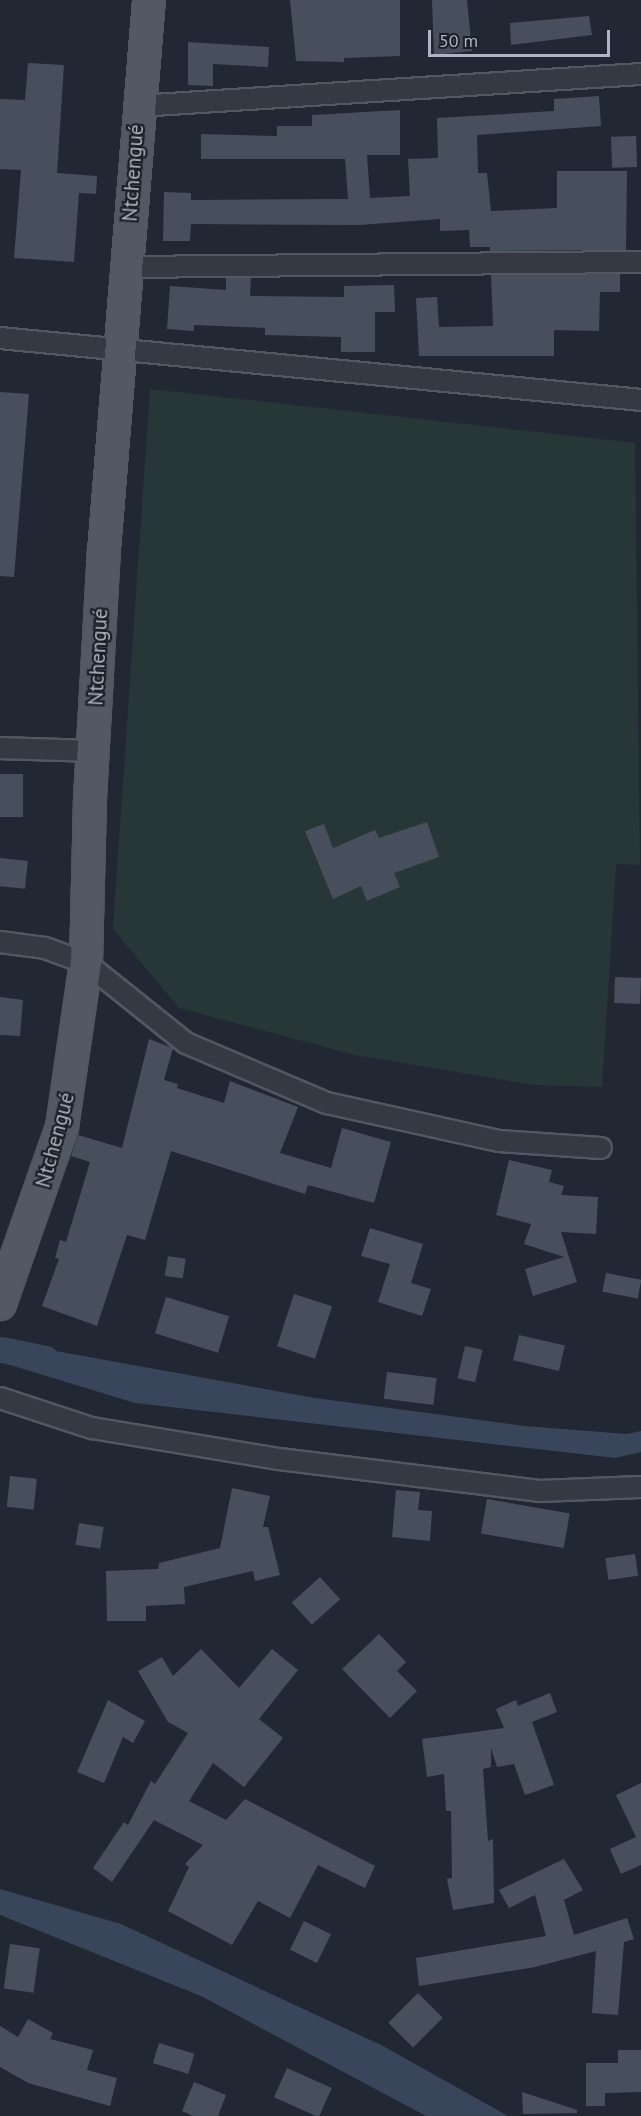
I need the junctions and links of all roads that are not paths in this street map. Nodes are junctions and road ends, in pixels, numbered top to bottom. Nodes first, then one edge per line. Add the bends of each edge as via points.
1 (148, 0) edge
2 (641, 74) edge
3 (138, 106) junction
4 (641, 262) edge
5 (125, 267) junction
6 (0, 338) edge
7 (118, 350) junction
8 (641, 400) edge
9 (0, 748) edge
10 (93, 751) junction
11 (0, 942) edge
12 (86, 963) junction
13 (601, 1148) dead end
14 (0, 1304) edge
15 (0, 1398) edge
16 (641, 1487) edge

1 - 3 main road, Ntchengué
2 - 3 street
3 - 5 main road, Ntchengué
4 - 5 street
5 - 7 main road, Ntchengué
6 - 7 street
7 - 8 street
7 - 10 main road, Ntchengué
9 - 10 street
10 - 12 main road, Ntchengué
11 - 12 street via 45,948
12 - 13 street via 186,1043 327,1103 499,1142
12 - 14 main road, Ntchengué via 62,1127
15 - 16 street via 92,1428 279,1459 539,1491

